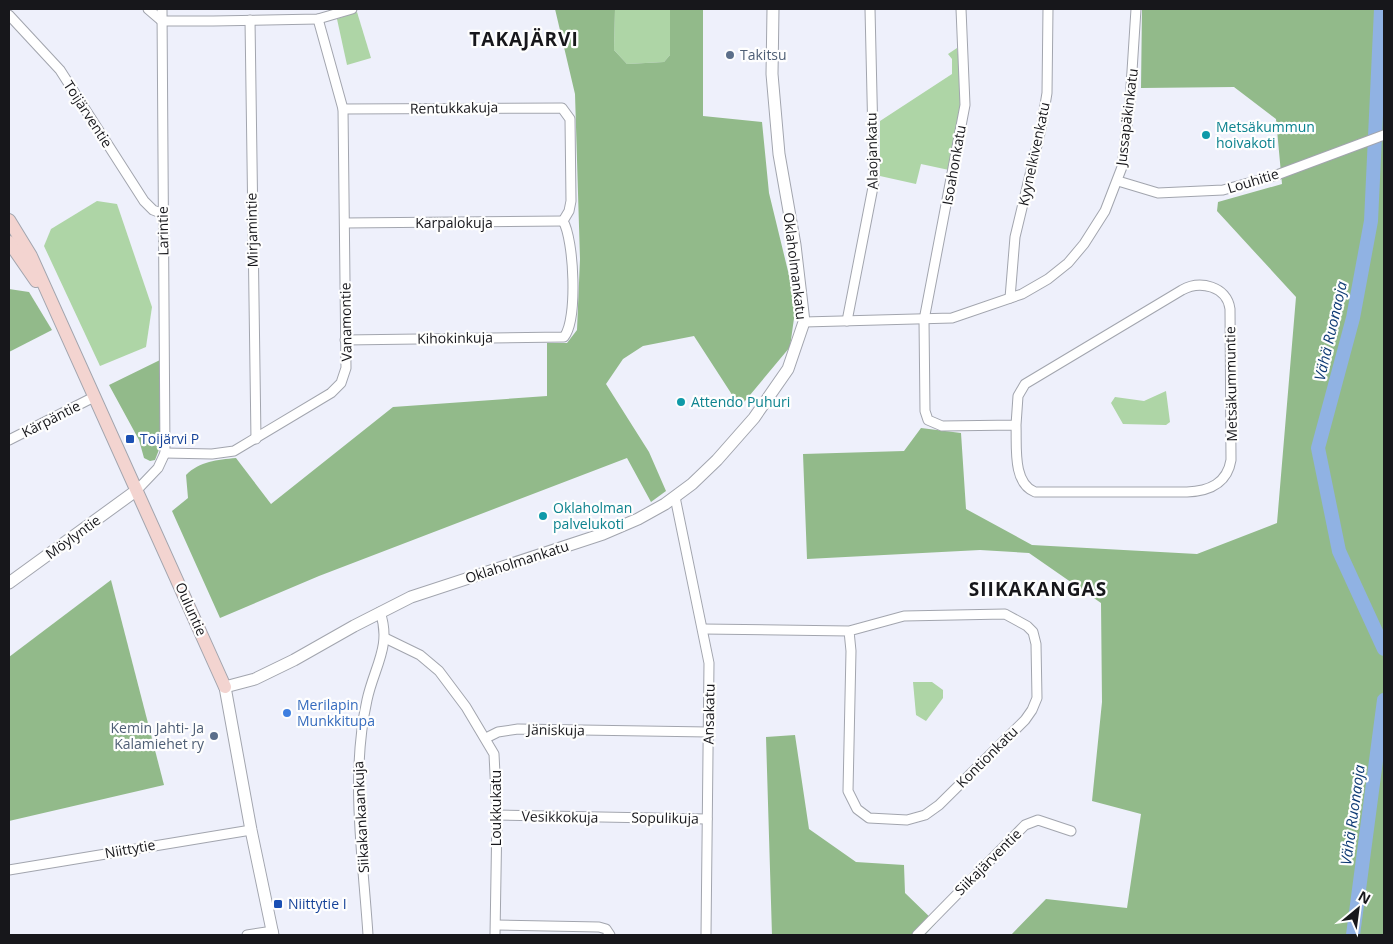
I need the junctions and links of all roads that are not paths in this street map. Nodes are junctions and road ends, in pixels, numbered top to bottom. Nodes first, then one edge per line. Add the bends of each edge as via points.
1 (148, 9) edge
2 (162, 9) edge
3 (352, 9) edge
4 (773, 9) edge
5 (870, 9) edge
6 (961, 9) edge
7 (1048, 9) edge
8 (1136, 9) edge
9 (9, 15) edge
10 (318, 19) junction
11 (250, 20) junction
12 (162, 21) junction
13 (343, 110) junction
14 (1384, 135) edge
15 (1118, 181) junction
16 (162, 214) junction
17 (9, 220) edge
18 (563, 221) junction
19 (345, 223) junction
20 (9, 242) edge
21 (1010, 298) junction
22 (51, 302) junction
23 (924, 320) junction
24 (804, 322) junction
25 (847, 322) junction
26 (345, 340) junction
27 (94, 397) junction
28 (1016, 424) junction
29 (256, 439) junction
30 (9, 440) edge
31 (166, 453) junction
32 (137, 490) junction
33 (675, 497) junction
34 (9, 583) edge
35 (380, 612) junction
36 (704, 628) junction
37 (849, 631) junction
38 (385, 638) junction
39 (225, 686) junction
40 (708, 732) junction
41 (486, 738) junction
42 (497, 816) junction
43 (623, 818) joint
44 (707, 819) junction
45 (251, 830) junction
46 (1071, 830) dead end
47 (9, 870) edge
48 (496, 925) junction
49 (273, 933) edge
50 (247, 935) edge
51 (368, 935) edge
52 (496, 935) edge
53 (610, 935) edge
54 (706, 935) edge
55 (916, 935) edge

1 - 12 street
2 - 12 street, Larintie
3 - 10 street
4 - 24 street, Oklaholmankatu via 772,74 778,154 795,245
5 - 25 street, Alaojankatu via 874,182
6 - 23 street, Isoahonkatu via 965,105
7 - 21 street, Kyynelkivenkatu via 1047,93 1015,237
8 - 15 street, Jussapäkinkatu via 1126,144
9 - 16 street, Toijärventie via 54,62 144,201
10 - 11 street
10 - 13 street, Vanamontie
11 - 12 street
11 - 29 street, Mirjamintie
12 - 16 street, Larintie
13 - 18 street, Rentukkakuja via 556,107 564,110 570,121 571,201
13 - 19 street, Vanamontie
14 - 15 street, Louhitie via 1274,176 1223,190 1158,193
15 - 21 street, Jussapäkinkatu via 1105,211 1068,263 1036,286
16 - 31 street, Larintie
17 - 22 main road, Ouluntie via 31,256
18 - 19 street, Karpalokuja
18 - 26 street, Kihokinkuja via 573,260 570,324 564,337
19 - 26 street, Vanamontie
20 - 22 main road, Ouluntie
21 - 23 street, Jussapäkinkatu via 952,318
22 - 27 main road, Ouluntie
23 - 25 street, Jussapäkinkatu
23 - 28 street via 925,412 928,420 942,426
24 - 25 street, Jussapäkinkatu
24 - 33 street, Oklaholmankatu via 794,354 774,393 718,460
26 - 29 street, Vanamontie via 346,368 338,386
27 - 30 street, Kärpäntie
27 - 32 main road, Ouluntie
28 - 28 street, Metsäkummuntie via 1020,474 1025,486 1035,492 1200,492 1214,487 1225,476 1231,460 1232,364 1228,299 1220,291 1205,285 1187,287 1024,384 1019,392
29 - 31 street, Vanamontie via 221,454
31 - 32 street via 158,468
32 - 34 street, Möylyntie
32 - 39 main road, Ouluntie
33 - 35 street, Oklaholmankatu via 603,534 475,574
33 - 36 street, Ansakatu
35 - 38 street, Siikakankaankuja
35 - 39 street, Oklaholmankatu via 255,679
36 - 37 street, Kontionkatu
36 - 40 street, Ansakatu via 709,662
37 - 37 street, Kontionkatu via 913,615 998,613 1010,616 1027,626 1035,638 1036,703 1025,720 930,812 907,820 869,818 857,809 848,791
38 - 41 street, Loukkukatu via 420,655 439,671
38 - 51 street, Siikakankaankuja via 366,702 358,759
39 - 45 street, Ouluntie
40 - 41 street, Jäniskuja via 518,729 498,732
40 - 44 street, Ansakatu
41 - 42 street, Loukkukatu via 496,762
42 - 43 street, Vesikkokuja
42 - 48 street, Loukkukatu
43 - 44 street, Sopulikuja
44 - 54 street, Ansakatu
45 - 47 street, Niittytie
45 - 49 street, Ouluntie
46 - 55 street, Siikajärventie via 1038,820 1025,825
48 - 52 street, Loukkukatu
48 - 53 street via 599,927
49 - 50 street

